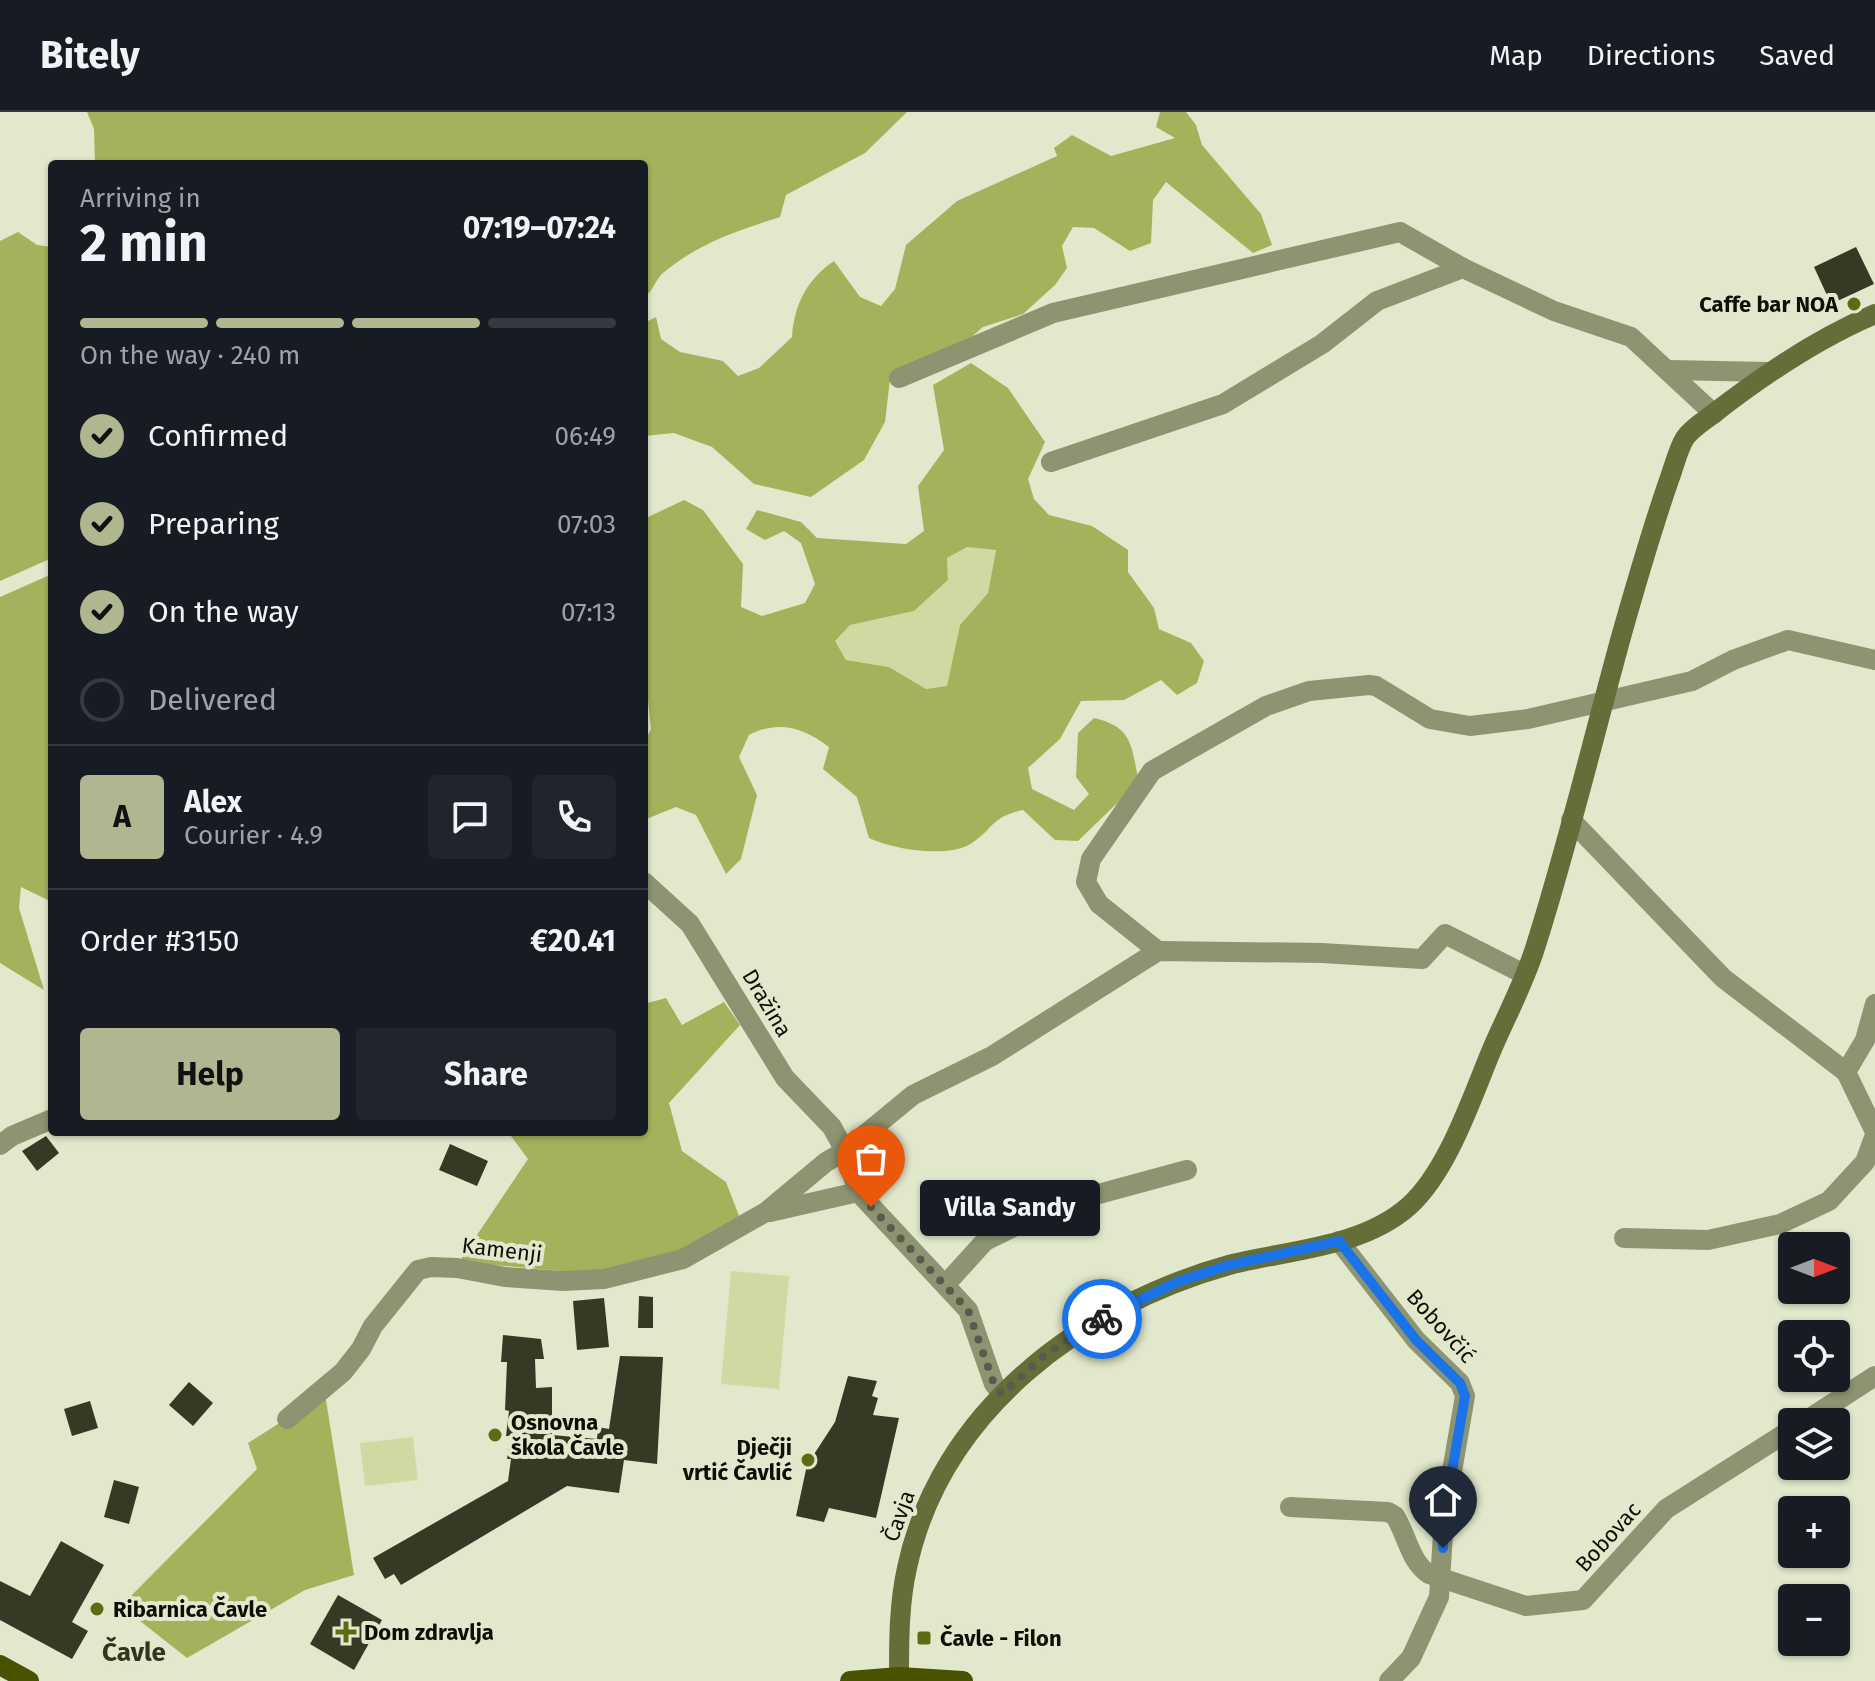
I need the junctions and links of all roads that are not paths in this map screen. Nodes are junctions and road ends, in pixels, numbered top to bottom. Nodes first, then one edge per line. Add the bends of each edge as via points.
1 (1463, 268) junction
2 (1875, 314) edge
3 (1670, 370) junction
4 (1767, 372) junction
5 (899, 378) dead end
6 (1714, 414) junction
7 (1051, 462) dead end
8 (1875, 660) edge
9 (1604, 700) junction
10 (1571, 820) junction
11 (648, 886) edge
12 (1158, 951) junction
13 (1524, 974) junction
14 (1875, 1004) edge
15 (1846, 1072) junction
16 (48, 1121) edge
17 (1875, 1134) edge
18 (6, 1141) edge
19 (845, 1151) junction
20 (1187, 1170) dead end
21 (858, 1192) junction
22 (766, 1212) junction
23 (1624, 1238) dead end
24 (1339, 1241) junction
25 (946, 1284) junction
26 (1875, 1376) edge
27 (1002, 1394) junction
28 (1826, 1408) edge
29 (287, 1419) dead end
30 (1778, 1438) edge
31 (1290, 1507) dead end
32 (1442, 1579) junction
33 (1, 1667) edge
34 (899, 1677) junction
35 (29, 1681) edge
36 (850, 1681) edge
37 (963, 1681) edge
38 (1389, 1681) edge

1 - 3 street via 1554,311 1631,337
1 - 5 street via 1400,232 1053,313
1 - 7 street via 1377,301 1322,344 1223,404
2 - 4 main road, Čavja
3 - 4 street
3 - 6 street
4 - 6 main road, Čavja
6 - 9 main road, Čavja via 1686,435 1651,531
8 - 9 street via 1788,640 1692,681
9 - 10 main road, Čavja
9 - 12 street via 1528,719 1470,726 1430,719 1369,685 1309,691 1266,706 1152,771 1091,859 1086,882 1099,904
10 - 13 main road, Čavja
10 - 15 street via 1723,978
11 - 19 street, Dražina via 690,924 785,1078 832,1127
12 - 13 street via 1422,959 1445,934
12 - 19 street via 992,1056 913,1095
13 - 24 main road, Čavja via 1463,1119 1427,1183 1409,1206
14 - 15 street via 1865,1040
15 - 17 street
16 - 18 street
17 - 23 street via 1865,1162 1829,1201 1780,1224 1708,1240
19 - 21 street
19 - 22 street, Kamenji
20 - 25 street via 1058,1205 985,1241
21 - 22 street, Kamenji
21 - 25 street
22 - 29 street, Kamenji via 683,1259 604,1279 418,1270 343,1372
24 - 27 main road, Čavja via 1177,1282 1087,1327 1045,1355
24 - 32 street, Bobovčić via 1416,1340 1460,1383 1465,1396 1444,1518
25 - 27 street via 968,1310
26 - 28 street
27 - 34 main road, Čavja via 963,1438 919,1525 906,1570
30 - 32 street, Bobovac via 1666,1509 1583,1600 1526,1606
31 - 32 street via 1378,1509 1395,1516 1421,1569
32 - 38 street, Bobovčić via 1411,1658
33 - 35 main road
34 - 36 main road
34 - 37 main road

